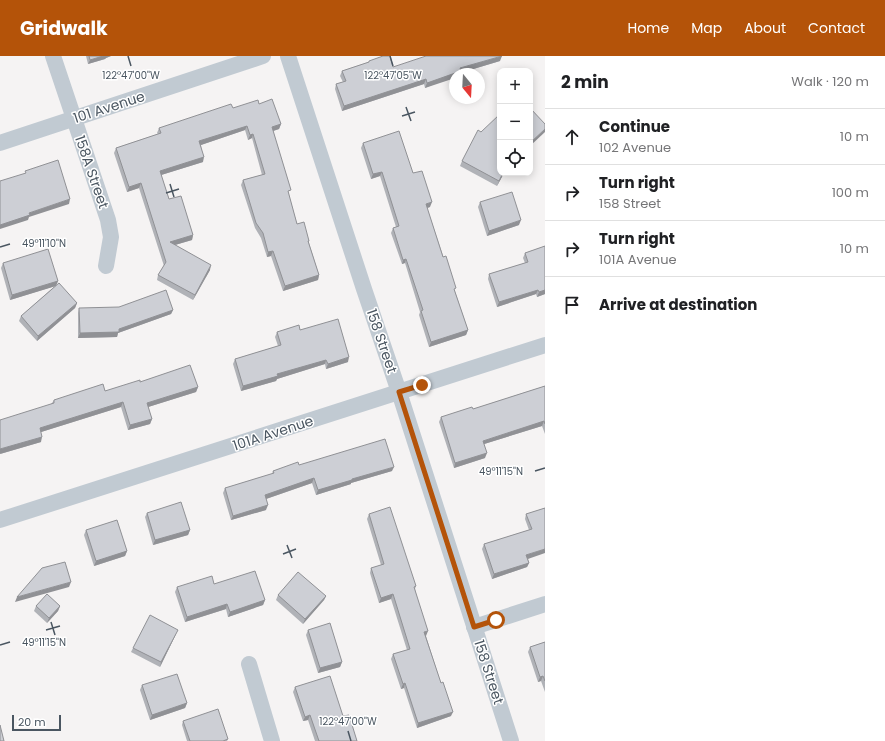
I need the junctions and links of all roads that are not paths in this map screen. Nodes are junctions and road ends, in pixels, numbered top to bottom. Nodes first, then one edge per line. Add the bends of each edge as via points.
1 (53, 56) edge
2 (263, 56) edge
3 (288, 56) edge
4 (74, 119) junction
5 (0, 143) edge
6 (106, 266) dead end
7 (545, 345) edge
8 (399, 392) junction
9 (0, 520) edge
10 (545, 604) edge
11 (474, 627) junction
12 (250, 664) dead end
13 (505, 740) edge
14 (272, 741) edge

1 - 4 street, 158A Street
2 - 4 street, 101 Avenue
3 - 8 street, 158 Street
4 - 5 street, 101 Avenue
4 - 6 street, 158A Street via 108,220 111,237
7 - 8 street, 101A Avenue
8 - 9 street, 101A Avenue
8 - 11 street, 158 Street
10 - 11 street
11 - 13 street, 158 Street
12 - 14 street

